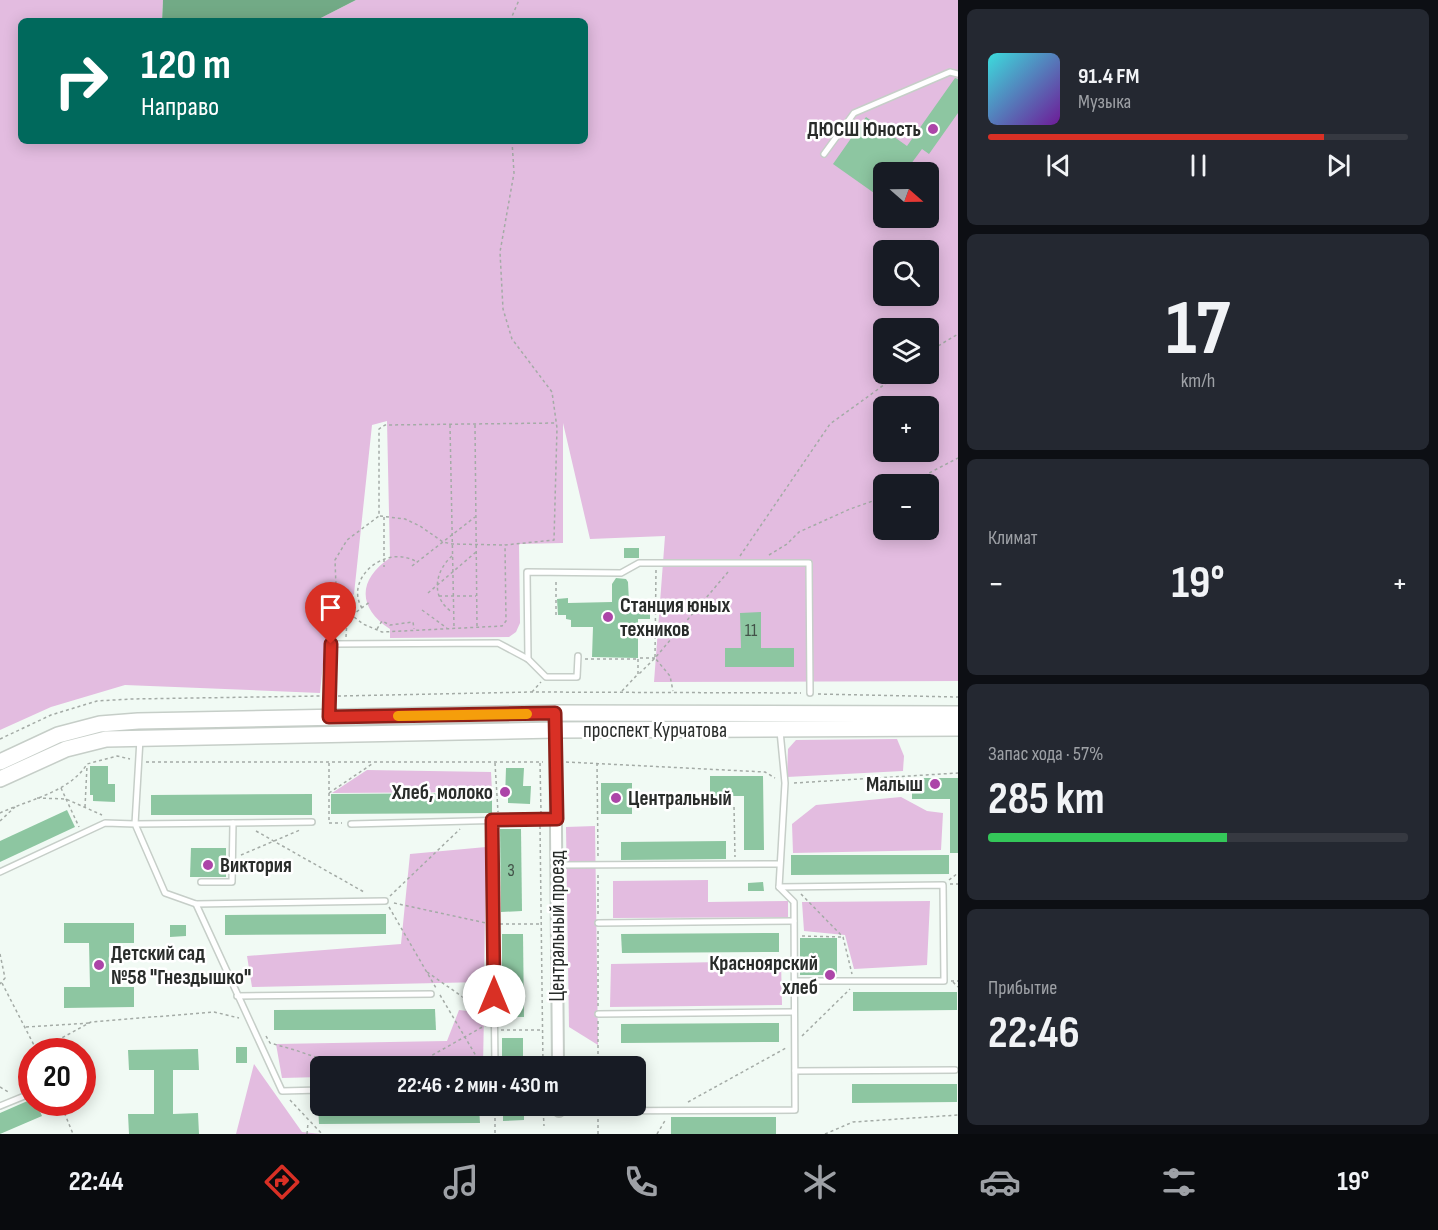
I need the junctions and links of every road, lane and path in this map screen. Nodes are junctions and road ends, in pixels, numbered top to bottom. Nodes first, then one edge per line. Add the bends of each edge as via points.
1 (519, 0) edge
2 (511, 18) edge
3 (958, 74) edge
4 (512, 144) edge
5 (824, 154) dead end
6 (958, 334) edge
7 (939, 345) edge
8 (885, 384) edge
9 (556, 423) junction
10 (450, 424) junction
11 (475, 424) junction
12 (958, 458) edge
13 (927, 474) edge
14 (873, 501) edge
15 (379, 516) junction
16 (384, 516) junction
17 (476, 516) junction
18 (452, 535) junction
19 (443, 542) junction
20 (452, 544) junction
21 (477, 544) junction
22 (506, 544) junction
23 (477, 551) junction
24 (453, 556) junction
25 (384, 559) junction
26 (417, 562) junction
27 (657, 563) junction
28 (736, 563) junction
29 (755, 563) junction
30 (412, 566) dead end
31 (384, 567) dead end
32 (453, 570) junction
33 (556, 573) junction
34 (436, 585) junction
35 (428, 593) dead end
36 (439, 596) junction
37 (454, 596) junction
38 (477, 596) junction
39 (656, 600) junction
40 (371, 601) dead end
41 (629, 601) dead end
42 (362, 608) junction
43 (422, 610) dead end
44 (454, 613) junction
45 (351, 615) junction
46 (555, 615) dead end
47 (477, 627) junction
48 (454, 628) junction
49 (448, 629) junction
50 (377, 630) junction
51 (414, 630) junction
52 (346, 644) junction
53 (578, 658) joint
54 (655, 658) junction
55 (528, 659) junction
56 (638, 659) junction
57 (638, 675) junction
58 (546, 677) junction
59 (532, 692) junction
60 (621, 692) junction
61 (673, 692) junction
62 (810, 693) junction
63 (329, 696) junction
64 (958, 697) edge
65 (555, 713) junction
66 (958, 714) edge
67 (329, 717) junction
68 (958, 728) edge
69 (556, 730) junction
70 (780, 730) junction
71 (58, 735) junction
72 (140, 738) junction
73 (0, 739) edge
74 (66, 749) junction
75 (139, 761) junction
76 (0, 762) edge
77 (329, 762) junction
78 (374, 762) junction
79 (495, 762) junction
80 (540, 762) junction
81 (556, 762) junction
82 (87, 764) junction
83 (958, 773) edge
84 (0, 779) edge
85 (785, 783) junction
86 (60, 787) junction
87 (329, 794) junction
88 (37, 798) junction
89 (66, 800) junction
90 (711, 805) dead end
91 (16, 806) junction
92 (85, 807) junction
93 (0, 813) edge
94 (103, 815) dead end
95 (541, 819) junction
96 (557, 819) junction
97 (495, 820) junction
98 (0, 821) edge
99 (468, 821) junction
100 (312, 822) dead end
101 (233, 823) junction
102 (242, 823) junction
103 (135, 824) junction
104 (351, 824) joint
105 (307, 827) dead end
106 (82, 834) junction
107 (276, 842) junction
108 (232, 859) junction
109 (735, 864) junction
110 (779, 864) junction
111 (557, 865) junction
112 (0, 872) edge
113 (958, 873) edge
114 (201, 882) dead end
115 (943, 885) junction
116 (779, 887) junction
117 (794, 887) junction
118 (382, 901) junction
119 (196, 904) junction
120 (794, 921) junction
121 (598, 922) dead end
122 (494, 924) junction
123 (541, 924) junction
124 (794, 936) junction
125 (843, 937) junction
126 (0, 954) edge
127 (426, 972) junction
128 (795, 981) junction
129 (854, 981) junction
130 (952, 981) dead end
131 (1, 983) edge
132 (958, 987) edge
133 (431, 994) dead end
134 (237, 996) junction
135 (794, 1012) junction
136 (598, 1014) dead end
137 (248, 1020) junction
138 (495, 1020) junction
139 (91, 1023) junction
140 (25, 1027) junction
141 (495, 1030) junction
142 (542, 1030) junction
143 (265, 1034) dead end
144 (465, 1037) junction
145 (30, 1038) edge
146 (62, 1038) edge
147 (794, 1043) junction
148 (313, 1056) edge
149 (431, 1056) edge
150 (476, 1056) edge
151 (495, 1056) edge
152 (543, 1056) edge
153 (558, 1056) edge
154 (955, 1070) dead end
155 (795, 1071) junction
156 (0, 1087) edge
157 (310, 1090) edge
158 (282, 1091) junction
159 (18, 1098) joint
160 (0, 1106) edge
161 (646, 1111) edge
162 (672, 1111) junction
163 (958, 1115) edge
164 (66, 1116) edge
165 (495, 1116) edge
166 (544, 1116) edge
167 (598, 1116) edge
168 (308, 1120) junction
169 (544, 1126) dead end
170 (73, 1134) edge
171 (307, 1134) edge
172 (322, 1134) edge
173 (495, 1134) edge
174 (598, 1134) edge
175 (657, 1134) edge
176 (825, 1134) edge

1 - 2 path
3 - 5 lane via 950,72 855,113
4 - 9 path via 514,173 500,252 503,309 512,339 552,392
6 - 7 path
8 - 28 path via 830,423
9 - 11 path
9 - 22 path via 554,540
10 - 11 path
10 - 15 path via 385,424 379,429
10 - 18 path
11 - 17 path
12 - 13 path
14 - 29 path via 799,532
15 - 16 path
15 - 45 path via 347,540 335,560 336,586 345,610
16 - 19 path via 405,519
16 - 25 path
17 - 18 path
17 - 21 path
18 - 19 path
18 - 20 path
19 - 20 path
19 - 26 path
20 - 21 path
20 - 24 path
21 - 22 path
21 - 23 path
22 - 47 path via 506,621 501,626
23 - 32 path
23 - 38 path
24 - 32 path
24 - 34 path via 444,563
25 - 26 path via 396,556
25 - 31 path
25 - 42 path via 364,573 358,591
26 - 30 path
27 - 28 lane
27 - 33 lane via 639,563 621,573
27 - 39 path
28 - 29 lane
28 - 54 path
29 - 62 lane via 809,563
32 - 34 path
32 - 37 path
33 - 46 path
33 - 55 lane via 527,573
34 - 35 path
34 - 36 path
36 - 37 path
36 - 44 path
37 - 38 path
37 - 44 path
38 - 47 path
39 - 41 path
39 - 54 path
40 - 42 path
42 - 45 path
43 - 49 path
44 - 48 path
45 - 50 path
45 - 52 path via 347,619
47 - 48 path
48 - 49 path
49 - 51 path
50 - 51 path
50 - 51 path via 382,621 390,625 413,622
52 - 55 lane via 498,642
52 - 63 lane via 331,644
53 - 56 path
53 - 58 lane via 577,677
54 - 56 path
54 - 57 path
54 - 61 path via 670,676
55 - 58 lane
56 - 57 path
57 - 60 path
58 - 59 path
59 - 60 path
59 - 63 path
60 - 61 path
61 - 62 path
62 - 64 path
63 - 67 lane
63 - 73 path via 97,701 51,715
65 - 66 main road, проспект Курчатова
65 - 67 main road, проспект Курчатова
65 - 69 street, Центральный проезд
67 - 71 main road, проспект Курчатова via 138,721 100,724
68 - 70 main road, проспект Курчатова
69 - 70 main road, проспект Курчатова
69 - 72 main road, проспект Курчатова
69 - 81 street, Центральный проезд
70 - 85 lane
71 - 74 main road
71 - 76 main road, проспект Курчатова
72 - 74 main road, проспект Курчатова via 106,739
72 - 75 lane
74 - 84 main road, проспект Курчатова
75 - 77 path
75 - 82 path via 117,756
75 - 103 lane
77 - 78 path
77 - 87 path
78 - 79 path
78 - 87 path
79 - 80 path
79 - 97 path
80 - 81 path
80 - 95 path
81 - 85 path via 765,772
81 - 96 street, Центральный проезд
82 - 86 path via 82,773
82 - 92 path
83 - 85 path
85 - 110 lane
86 - 88 path
86 - 89 path
87 - 104 path via 329,823
88 - 89 path
88 - 91 path
89 - 92 path
89 - 106 path
90 - 109 path via 734,806
91 - 93 path
91 - 98 path
92 - 94 path
95 - 96 lane
95 - 97 lane
95 - 123 path
96 - 111 street, Центральный проезд
97 - 99 lane
97 - 122 lane
99 - 104 lane
99 - 118 path
100 - 102 lane
101 - 102 lane
101 - 103 lane
101 - 108 lane
102 - 107 path
103 - 106 lane via 105,823
103 - 119 lane via 165,893
105 - 107 path
106 - 112 lane
107 - 108 path
107 - 118 path
108 - 114 lane via 232,882
109 - 110 lane
109 - 111 lane
110 - 116 lane
111 - 153 street, Центральный проезд
113 - 115 path
115 - 117 lane
115 - 129 lane via 944,981
116 - 117 lane
116 - 120 lane via 794,902
117 - 125 path
118 - 119 lane
118 - 122 path
118 - 127 path
119 - 134 lane
120 - 121 lane
120 - 124 lane
122 - 123 path
122 - 138 lane
123 - 142 path
124 - 125 path
124 - 128 lane
125 - 129 path
126 - 131 path via 5,978
127 - 138 path
127 - 144 path
128 - 129 lane
128 - 135 lane
129 - 147 path via 847,993
130 - 132 path
131 - 140 path
133 - 134 lane
134 - 137 lane
135 - 136 lane
135 - 147 lane
137 - 139 path via 214,1012
137 - 158 lane
138 - 141 lane
138 - 144 path
139 - 140 path
139 - 146 path
140 - 145 path
141 - 142 path
141 - 151 lane
142 - 152 path
143 - 148 path via 270,1043
144 - 149 path
144 - 150 path
147 - 155 lane
147 - 162 path
154 - 155 lane
155 - 162 lane via 795,1110
156 - 159 path
157 - 158 lane
158 - 168 path
159 - 160 lane
161 - 162 lane
162 - 175 path
163 - 176 path via 853,1122
164 - 170 path
165 - 173 path
166 - 169 path
167 - 174 path
168 - 171 path
168 - 172 path

